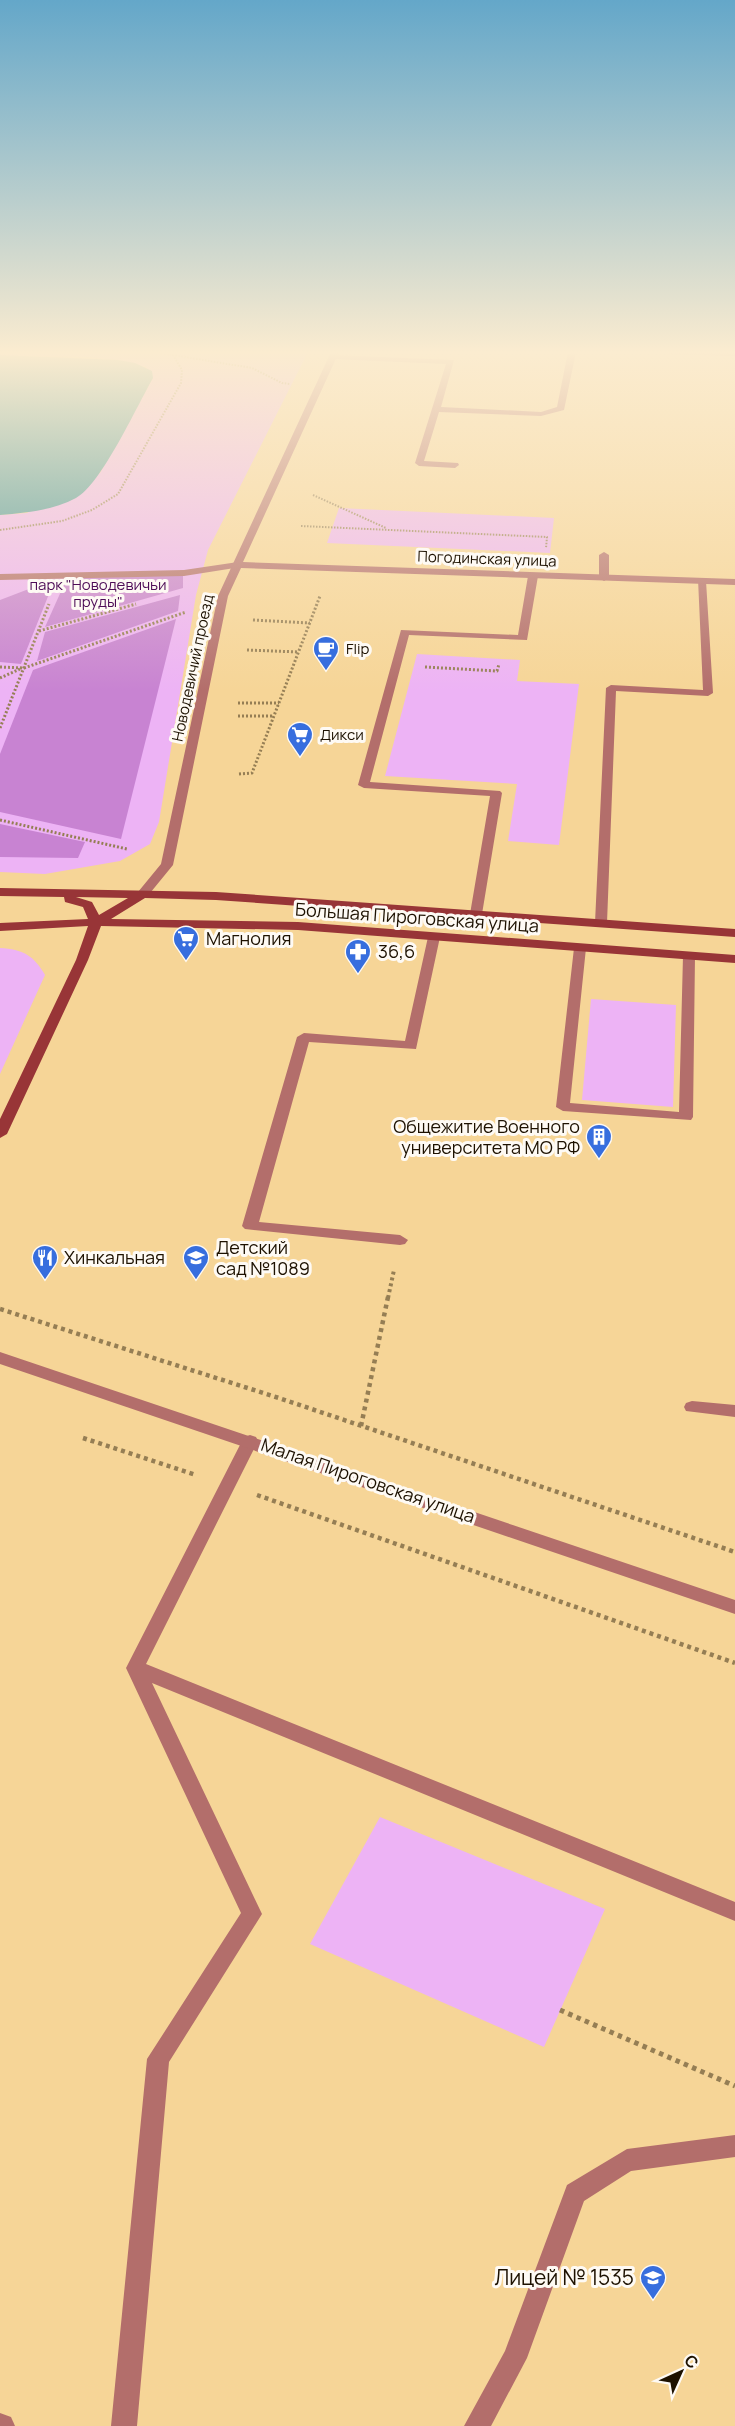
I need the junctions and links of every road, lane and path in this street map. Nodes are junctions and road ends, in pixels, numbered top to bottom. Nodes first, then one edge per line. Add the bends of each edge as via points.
1 (134, 465) edge
2 (283, 465) edge
3 (313, 495) dead end
4 (301, 525) dead end
5 (0, 530) edge
6 (391, 530) junction
7 (545, 549) dead end
8 (604, 555) dead end
9 (238, 565) junction
10 (60, 576) junction
11 (533, 576) junction
12 (0, 577) edge
13 (604, 578) junction
14 (700, 581) junction
15 (735, 582) edge
16 (321, 591) dead end
17 (146, 601) dead end
18 (186, 612) dead end
19 (253, 620) dead end
20 (310, 623) junction
21 (38, 631) junction
22 (247, 650) dead end
23 (299, 652) junction
24 (0, 668) edge
25 (24, 668) junction
26 (0, 678) edge
27 (238, 703) dead end
28 (279, 703) junction
29 (238, 716) dead end
30 (274, 716) junction
31 (0, 728) edge
32 (238, 774) dead end
33 (0, 820) edge
34 (127, 849) dead end
35 (0, 892) edge
36 (55, 894) junction
37 (142, 895) junction
38 (476, 914) junction
39 (96, 922) junction
40 (601, 923) junction
41 (0, 927) edge
42 (735, 933) edge
43 (434, 937) junction
44 (580, 948) junction
45 (689, 956) junction
46 (735, 959) edge
47 (0, 1134) edge
48 (400, 1240) joint
49 (0, 1309) edge
50 (0, 1358) edge
51 (692, 1407) dead end
52 (735, 1411) edge
53 (361, 1426) junction
54 (83, 1438) dead end
55 (250, 1441) junction
56 (228, 1485) junction
57 (735, 1552) edge
58 (735, 1607) edge
59 (735, 1663) edge
60 (135, 1668) junction
61 (735, 1912) edge
62 (560, 2010) dead end
63 (735, 2086) edge
64 (735, 2146) edge
65 (124, 2426) edge
66 (477, 2426) edge

1 - 5 path via 118,494 103,506 62,521
2 - 9 street, Новодевичий проезд
3 - 6 path
4 - 6 path
6 - 7 path via 547,537
8 - 13 street
9 - 10 street, Погодинская улица via 195,572
9 - 11 street, Погодинская улица
9 - 37 street, Новодевичий проезд via 223,596 167,865
10 - 12 street, Погодинская улица
10 - 21 path
11 - 13 street, Погодинская улица
11 - 38 street via 523,638 405,632 364,784 496,793
13 - 14 street, Погодинская улица
14 - 15 street, Погодинская улица
14 - 40 street via 708,693 611,688
16 - 20 path
17 - 21 path
18 - 25 path
19 - 20 path
20 - 23 path
21 - 25 path
22 - 23 path
23 - 28 path
24 - 25 path
25 - 26 path
25 - 31 path
27 - 28 path
28 - 30 path
29 - 30 path
30 - 32 path via 252,773
33 - 34 path
35 - 36 main road
36 - 37 main road, Большая Пироговская улица
36 - 39 main road via 88,905
37 - 38 main road, Большая Пироговская улица via 237,897
37 - 39 main road
38 - 40 main road, Большая Пироговская улица
39 - 41 main road, Большая Пироговская улица
39 - 43 main road, Большая Пироговская улица via 298,927
39 - 47 main road
40 - 42 main road, Большая Пироговская улица
43 - 44 main road, Большая Пироговская улица
43 - 48 street via 411,1046 304,1037 250,1226
44 - 45 main road, Большая Пироговская улица
44 - 45 street via 563,1107 686,1117
45 - 46 main road, Большая Пироговская улица
48 - 53 path
49 - 53 path
50 - 55 street, Малая Пироговская улица
51 - 52 street
53 - 57 path
54 - 56 path
55 - 56 street
55 - 58 street, Малая Пироговская улица
56 - 59 path
56 - 60 street
60 - 61 street
60 - 65 street via 252,1914 158,2059
62 - 63 path
64 - 66 street via 627,2160 575,2193 515,2358

